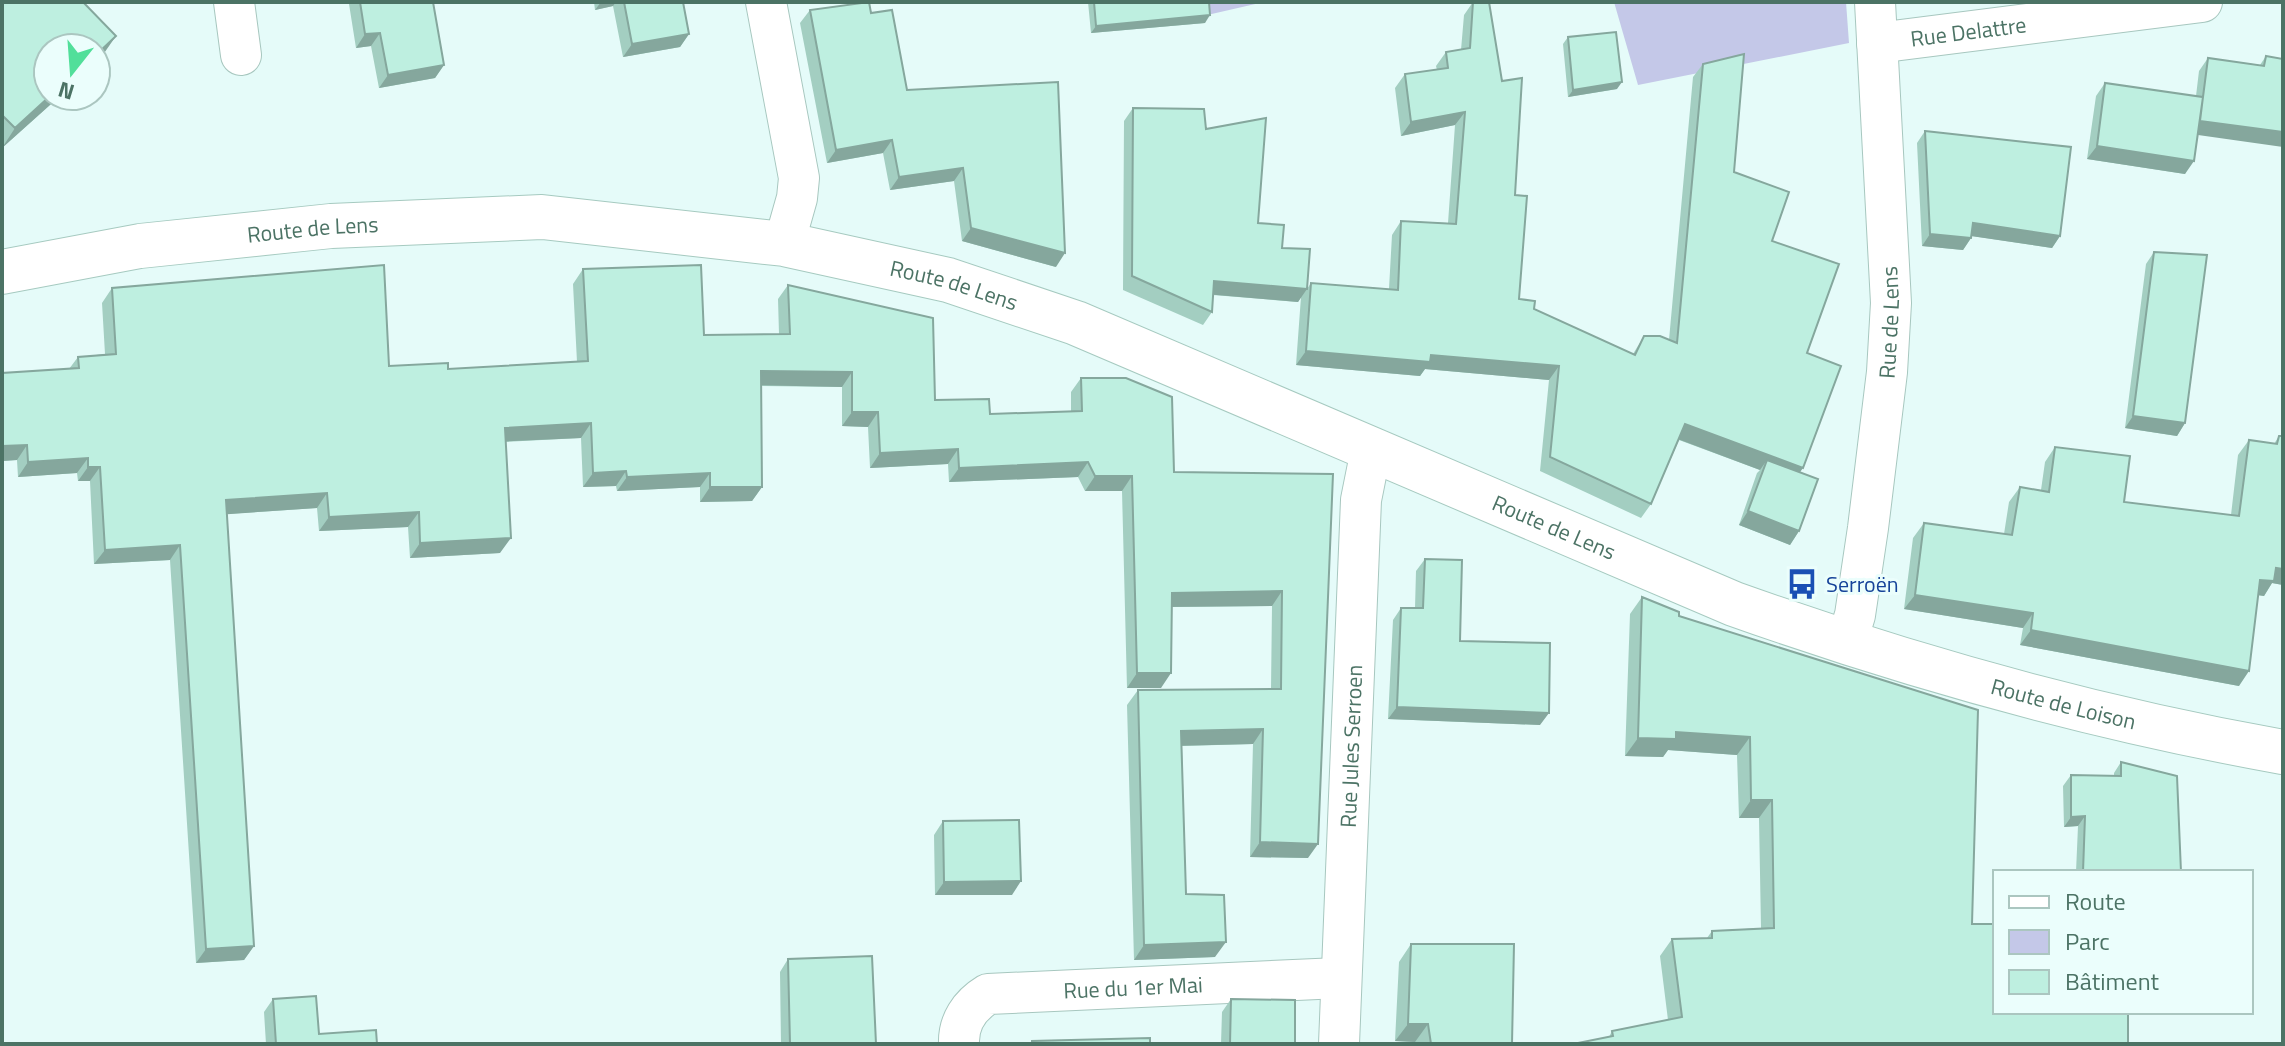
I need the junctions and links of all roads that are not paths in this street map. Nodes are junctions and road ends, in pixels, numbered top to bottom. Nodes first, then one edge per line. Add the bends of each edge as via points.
1 (234, 2) edge
2 (766, 2) edge
3 (1875, 2) edge
4 (2202, 2) edge
5 (1877, 43) junction
6 (241, 55) dead end
7 (784, 244) junction
8 (2, 272) edge
9 (1371, 450) junction
10 (1847, 641) junction
11 (2283, 752) edge
12 (1339, 978) junction
13 (959, 1044) edge
14 (1339, 1044) edge

1 - 6 street
2 - 7 street via 799,178
3 - 5 street, Rue de Lens
4 - 5 street, Rue Delattre
5 - 10 street, Rue de Lens via 1891,303 1868,528
7 - 8 street, Route de Lens via 542,217 331,226 140,246
7 - 9 street, Route de Lens via 948,280 1076,323
9 - 10 street, Route de Lens via 1734,604
9 - 12 street, Rue Jules Serroen via 1361,500
10 - 11 street, Route de Loison via 2020,691
12 - 13 street, Rue du 1er Mai via 988,994 971,1005 958,1033
12 - 14 street, Rue Jules Serroen

